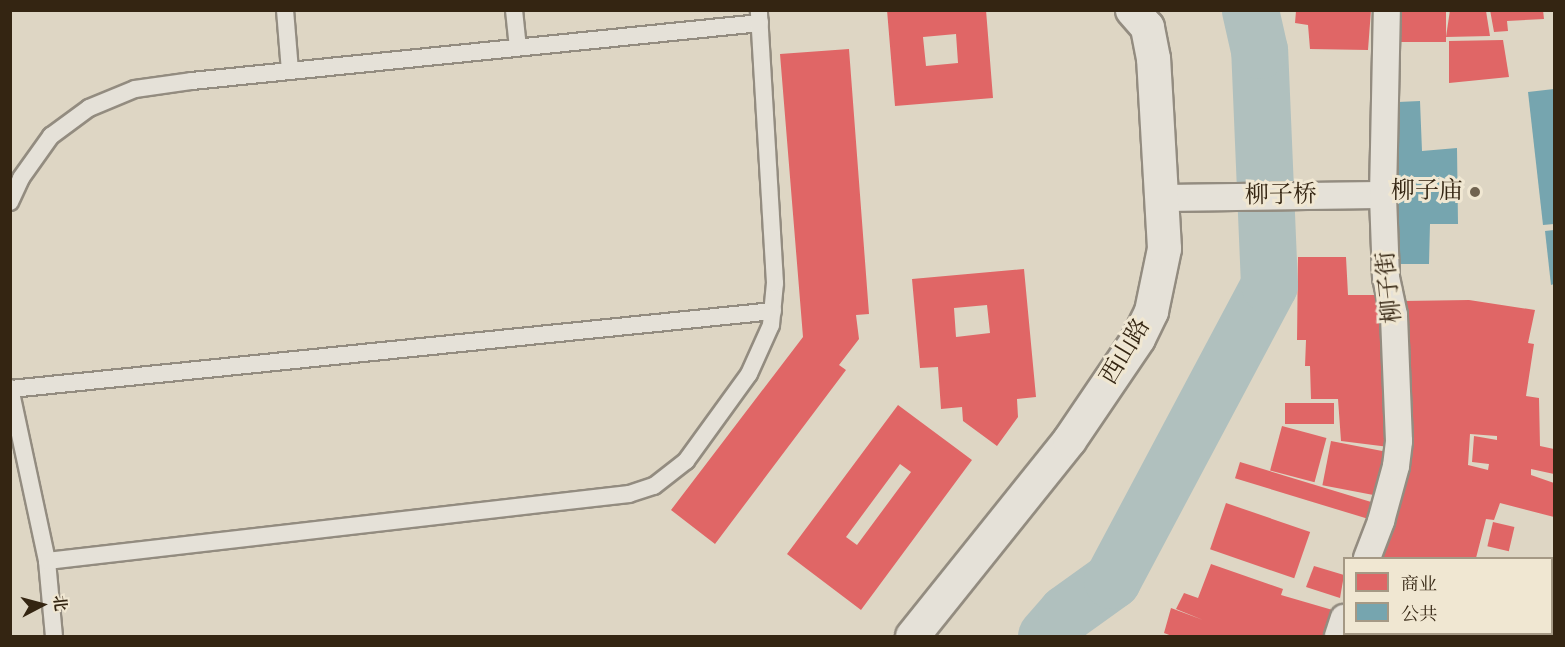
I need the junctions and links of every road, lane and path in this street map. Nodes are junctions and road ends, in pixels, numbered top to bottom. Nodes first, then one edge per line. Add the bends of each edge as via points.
1 (285, 10) edge
2 (514, 10) edge
3 (1132, 10) edge
4 (1387, 10) edge
5 (759, 17) edge
6 (518, 47) junction
7 (290, 71) junction
8 (1383, 195) junction
9 (1161, 198) junction
10 (10, 202) edge
11 (773, 311) junction
12 (11, 389) edge
13 (1367, 557) edge
14 (47, 561) junction
15 (1343, 621) edge
16 (54, 636) edge
17 (912, 636) edge
18 (1338, 636) edge

1 - 7 lane
2 - 6 lane
3 - 9 street, 西山路 via 1147,27 1152,41
4 - 8 street, 柳子街
5 - 6 lane
5 - 11 lane via 775,283
6 - 7 lane
7 - 10 lane via 135,89 89,108 51,136 21,178
8 - 9 street, 柳子桥
8 - 13 street, 柳子街 via 1386,278 1394,315 1399,441 1382,521
9 - 17 street, 西山路 via 1164,248 1160,278 1138,338 1069,440
11 - 12 lane
11 - 14 lane via 771,325 749,375 686,461 654,486 617,495
12 - 14 lane
14 - 16 lane
15 - 18 street

